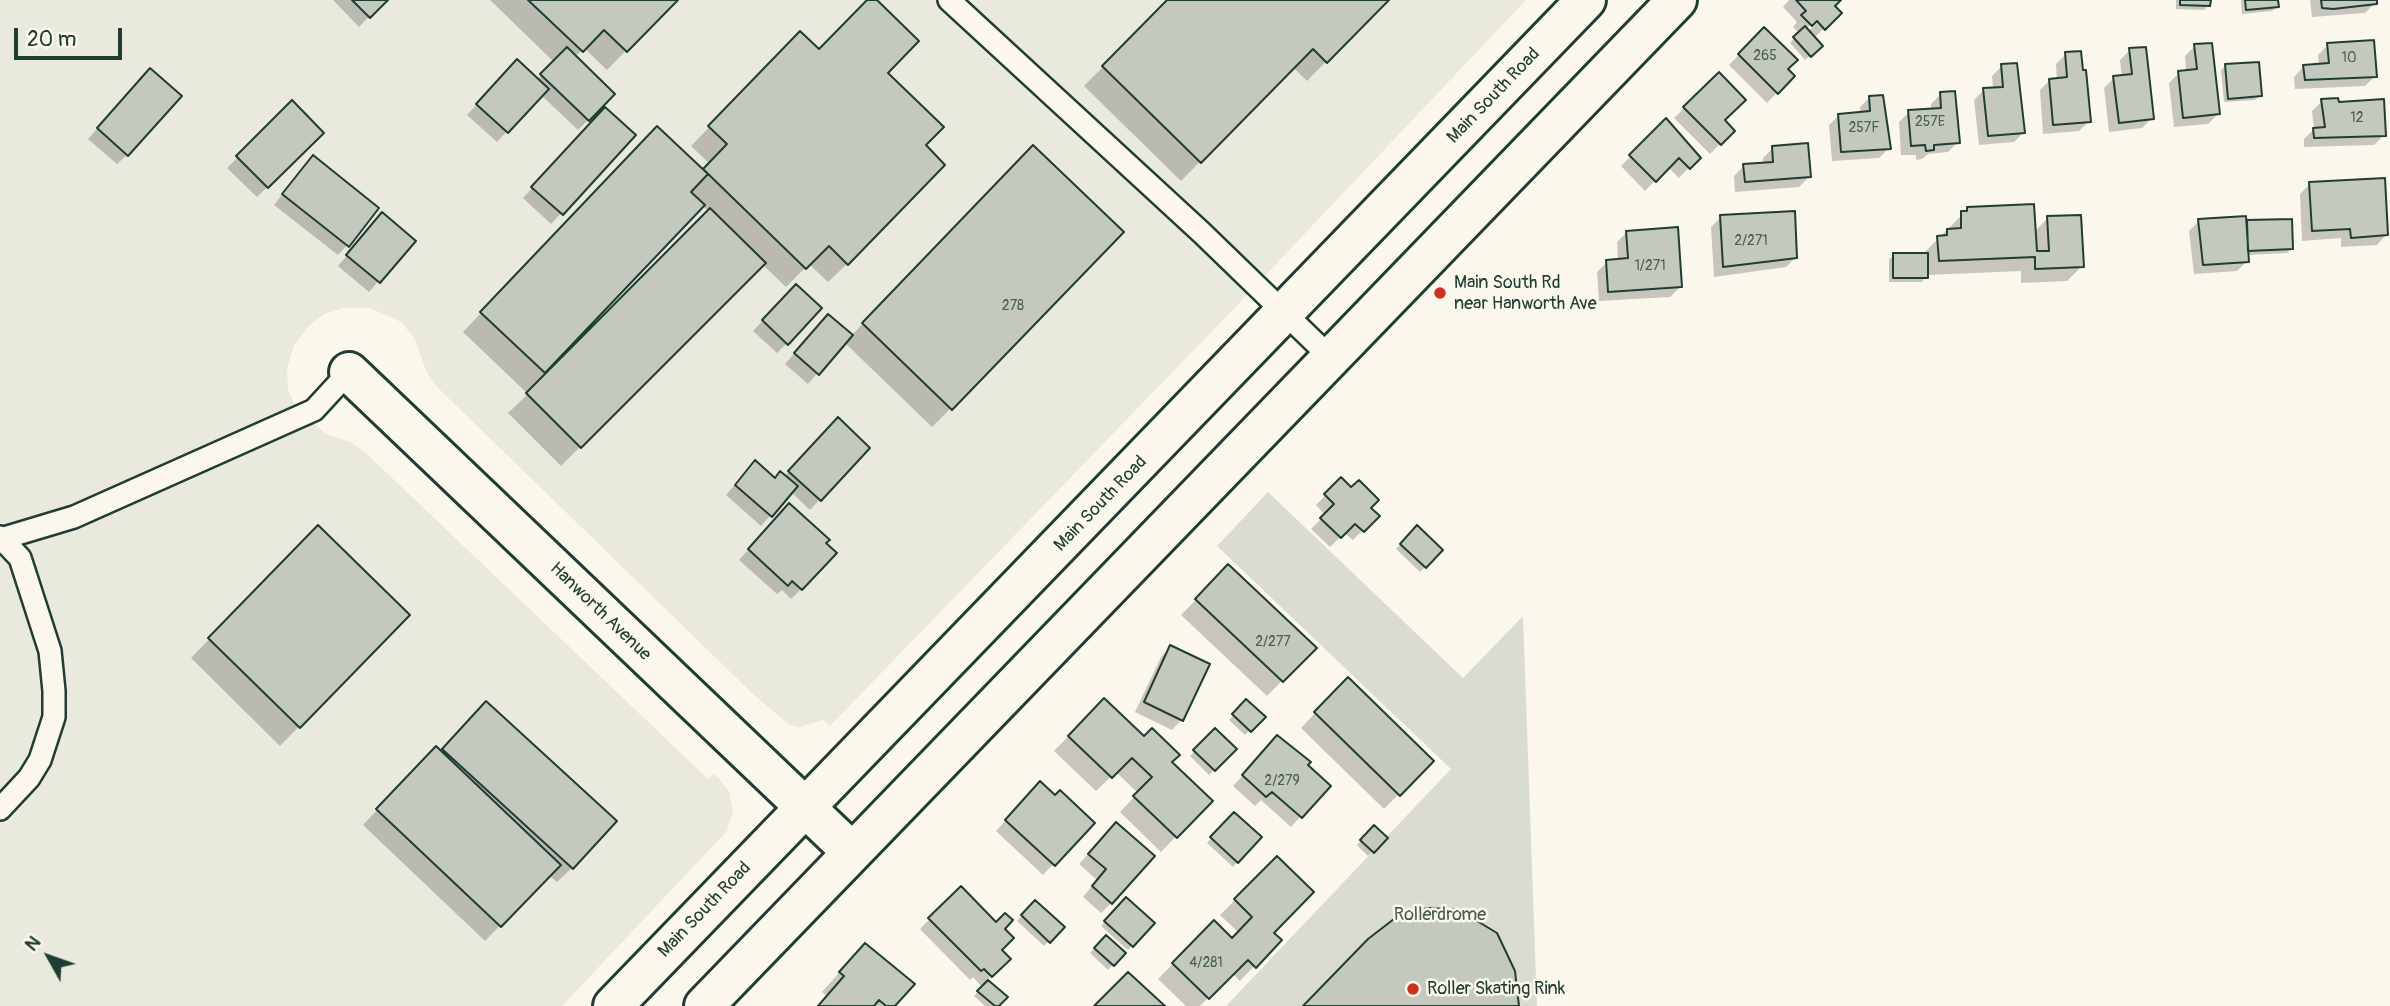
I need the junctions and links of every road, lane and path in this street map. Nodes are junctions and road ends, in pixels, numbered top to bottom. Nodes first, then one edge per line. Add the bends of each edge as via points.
1 (949, 0) edge
2 (1586, 0) edge
3 (1677, 0) edge
4 (1285, 314) junction
5 (1330, 357) junction
6 (349, 372) joint
7 (2, 538) edge
8 (805, 808) junction
9 (0, 809) edge
10 (852, 852) junction
11 (613, 1006) edge
12 (704, 1006) edge

1 - 4 lane
2 - 4 main road, Main South Road
3 - 5 main road
4 - 5 lane
4 - 8 main road, Main South Road
5 - 10 main road
6 - 7 lane via 314,410 74,517
6 - 8 main road, Hanworth Avenue
7 - 9 lane via 20,558 50,651 54,717 40,760
8 - 10 main road, Hanworth Avenue
8 - 11 main road, Main South Road
10 - 12 main road

